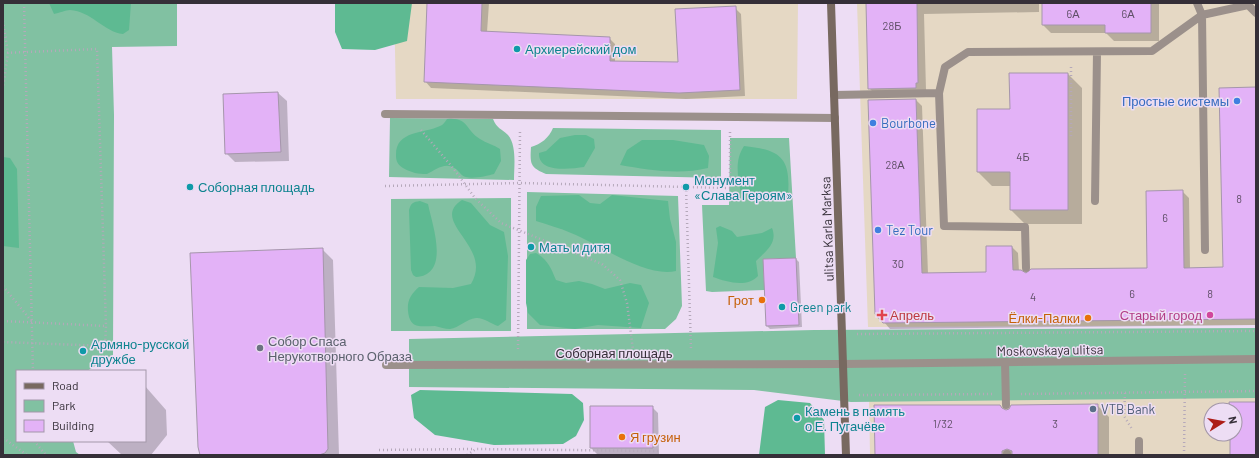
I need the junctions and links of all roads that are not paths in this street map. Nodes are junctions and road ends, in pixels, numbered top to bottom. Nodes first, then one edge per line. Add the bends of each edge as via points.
1 (831, 3) edge
2 (1197, 3) edge
3 (1248, 4) edge
4 (1256, 13) edge
5 (1202, 16) junction
6 (1097, 52) junction
7 (938, 93) junction
8 (834, 95) junction
9 (385, 114) dead end
10 (835, 118) junction
11 (1095, 201) dead end
12 (1205, 250) dead end
13 (1026, 268) dead end
14 (1256, 359) edge
15 (1005, 362) junction
16 (843, 364) junction
17 (386, 365) dead end
18 (1006, 404) dead end
19 (1139, 441) road end
20 (846, 455) edge
21 (1139, 455) edge

1 - 8 main road, ulitsa Karla Marksa
2 - 5 street
3 - 4 street
3 - 5 street
5 - 6 street via 1152,51
5 - 12 street
6 - 7 street via 968,52 945,67
6 - 11 street
7 - 8 street
7 - 13 street via 944,226 1025,227
8 - 10 main road, ulitsa Karla Marksa
9 - 10 street
10 - 16 main road, ulitsa Karla Marksa
14 - 15 street, Moskovskaya ulitsa
15 - 16 street, Moskovskaya ulitsa
15 - 18 street
16 - 17 street, Соборная площадь
16 - 20 main road, ulitsa Karla Marksa
19 - 21 street

